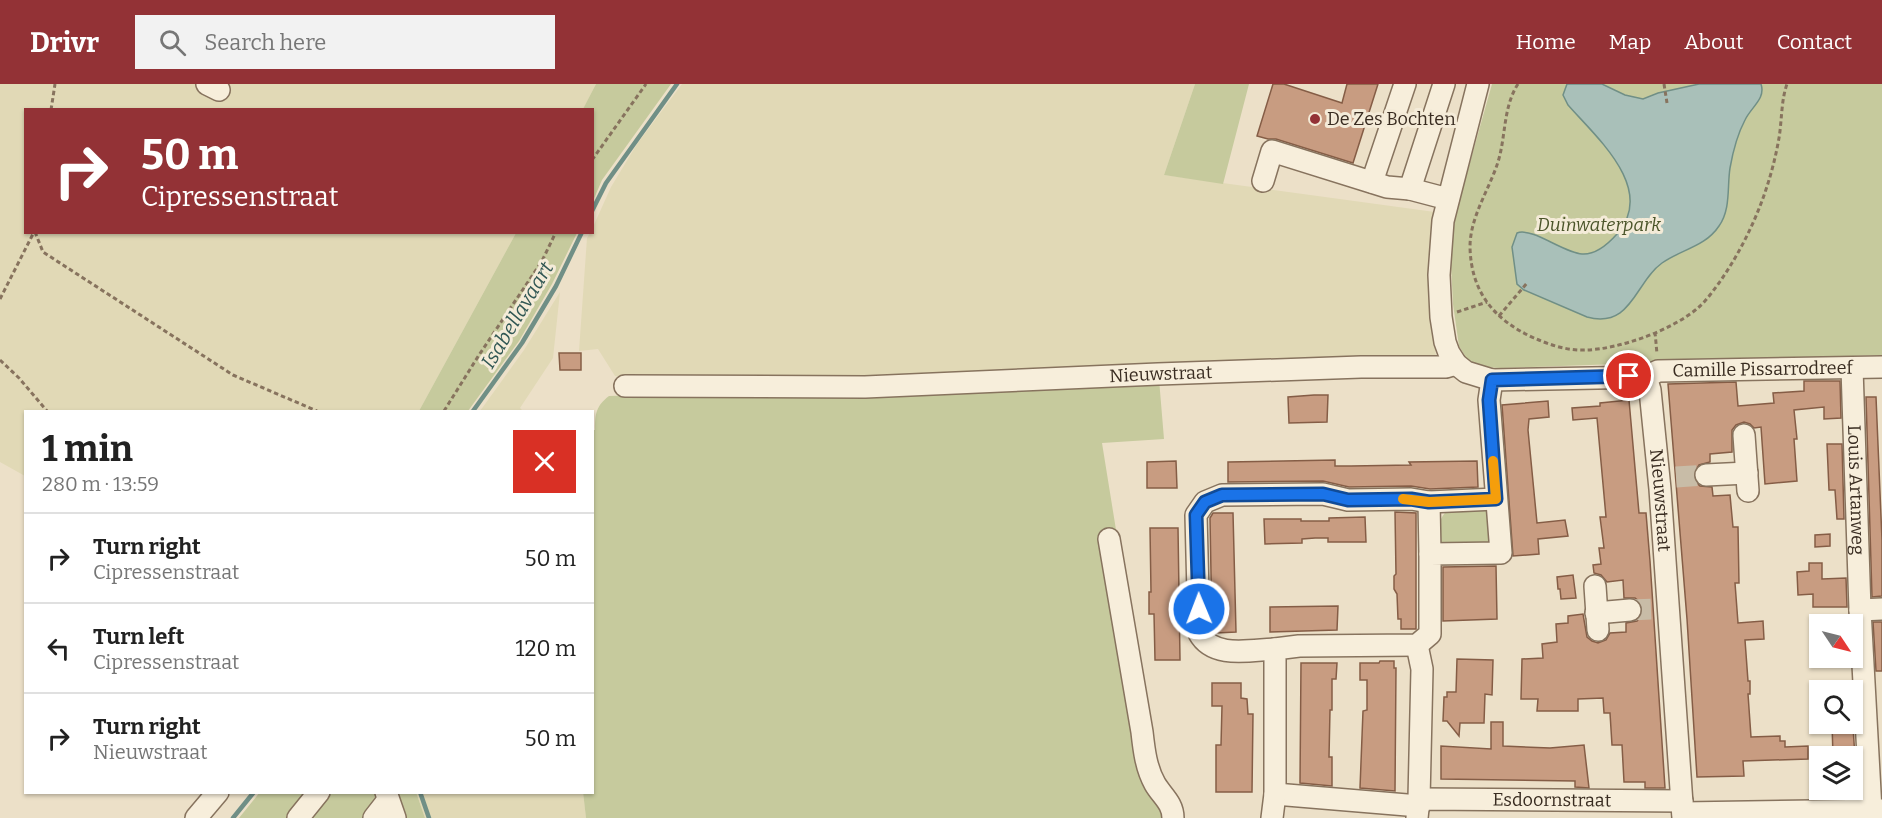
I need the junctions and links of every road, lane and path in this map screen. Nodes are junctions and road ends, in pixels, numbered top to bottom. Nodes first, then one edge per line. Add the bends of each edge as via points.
1 (55, 84) edge
2 (646, 84) edge
3 (1405, 84) edge
4 (1444, 84) edge
5 (1478, 84) edge
6 (1518, 84) edge
7 (1787, 84) edge
8 (1664, 85) edge
9 (1667, 103) dead end
10 (51, 108) edge
11 (594, 157) edge
12 (1263, 181) dead end
13 (1372, 182) junction
14 (1410, 189) junction
15 (1448, 199) junction
16 (33, 234) edge
17 (35, 234) edge
18 (555, 234) edge
19 (1527, 282) dead end
20 (0, 299) edge
21 (1487, 302) junction
22 (1499, 316) junction
23 (1441, 318) junction
24 (0, 360) edge
25 (1456, 364) junction
26 (1882, 367) edge
27 (1852, 368) junction
28 (1646, 377) junction
29 (1492, 380) junction
30 (625, 386) dead end
31 (46, 410) edge
32 (316, 410) edge
33 (445, 410) edge
34 (1744, 435) dead end
35 (1706, 475) tunnel mouth
36 (1496, 499) junction
37 (1429, 502) junction
38 (1109, 539) dead end
39 (1431, 554) junction
40 (1595, 586) dead end
41 (1860, 609) junction
42 (1882, 609) edge
43 (1630, 610) tunnel mouth
44 (1417, 645) junction
45 (1275, 649) junction
46 (216, 794) edge
47 (317, 794) edge
48 (1275, 794) junction
49 (390, 803) edge
50 (1418, 808) edge
51 (1876, 810) edge
52 (1682, 811) edge
53 (196, 818) edge
54 (298, 818) edge
55 (374, 818) edge
56 (1173, 818) edge
57 (1272, 818) edge

1 - 10 path
2 - 11 path
3 - 13 street
4 - 14 street
5 - 15 street
6 - 21 path via 1511,95 1498,162 1472,230 1474,276
7 - 22 path via 1765,193 1750,231 1699,307 1685,318 1625,344 1585,350 1541,341
8 - 9 path
12 - 13 street via 1272,152
13 - 14 street
14 - 15 street
15 - 23 street via 1439,275
16 - 20 path
17 - 32 path via 43,252 233,375
18 - 33 path via 542,261
19 - 22 path
21 - 22 path
21 - 23 path
23 - 25 street via 1445,342
24 - 31 path
25 - 29 street via 1466,372
25 - 30 street, Nieuwstraat via 1446,368 1361,367 865,387
26 - 27 street, Camille Pissarrodreef
27 - 28 street, Camille Pissarrodreef via 1658,371
27 - 41 street, Louis Artanweg
28 - 29 street
28 - 52 street, Nieuwstraat via 1667,478 1661,609
29 - 36 street via 1489,400
34 - 35 street via 1748,482
36 - 37 street
36 - 39 street via 1501,553
37 - 39 street
37 - 45 street via 1348,500 1323,494 1222,495 1205,502 1196,515 1199,633 1204,641 1222,650
38 - 56 street via 1145,760 1155,784 1170,803
39 - 44 street via 1430,634
40 - 43 street via 1597,622
41 - 42 street
41 - 51 street, Louis Artanweg
44 - 45 street
44 - 50 street via 1422,669
45 - 48 street
46 - 53 street
47 - 54 street
48 - 50 street, Esdoornstraat
48 - 57 street
49 - 55 street
50 - 52 street, Esdoornstraat
51 - 52 street, Esdoornstraat

